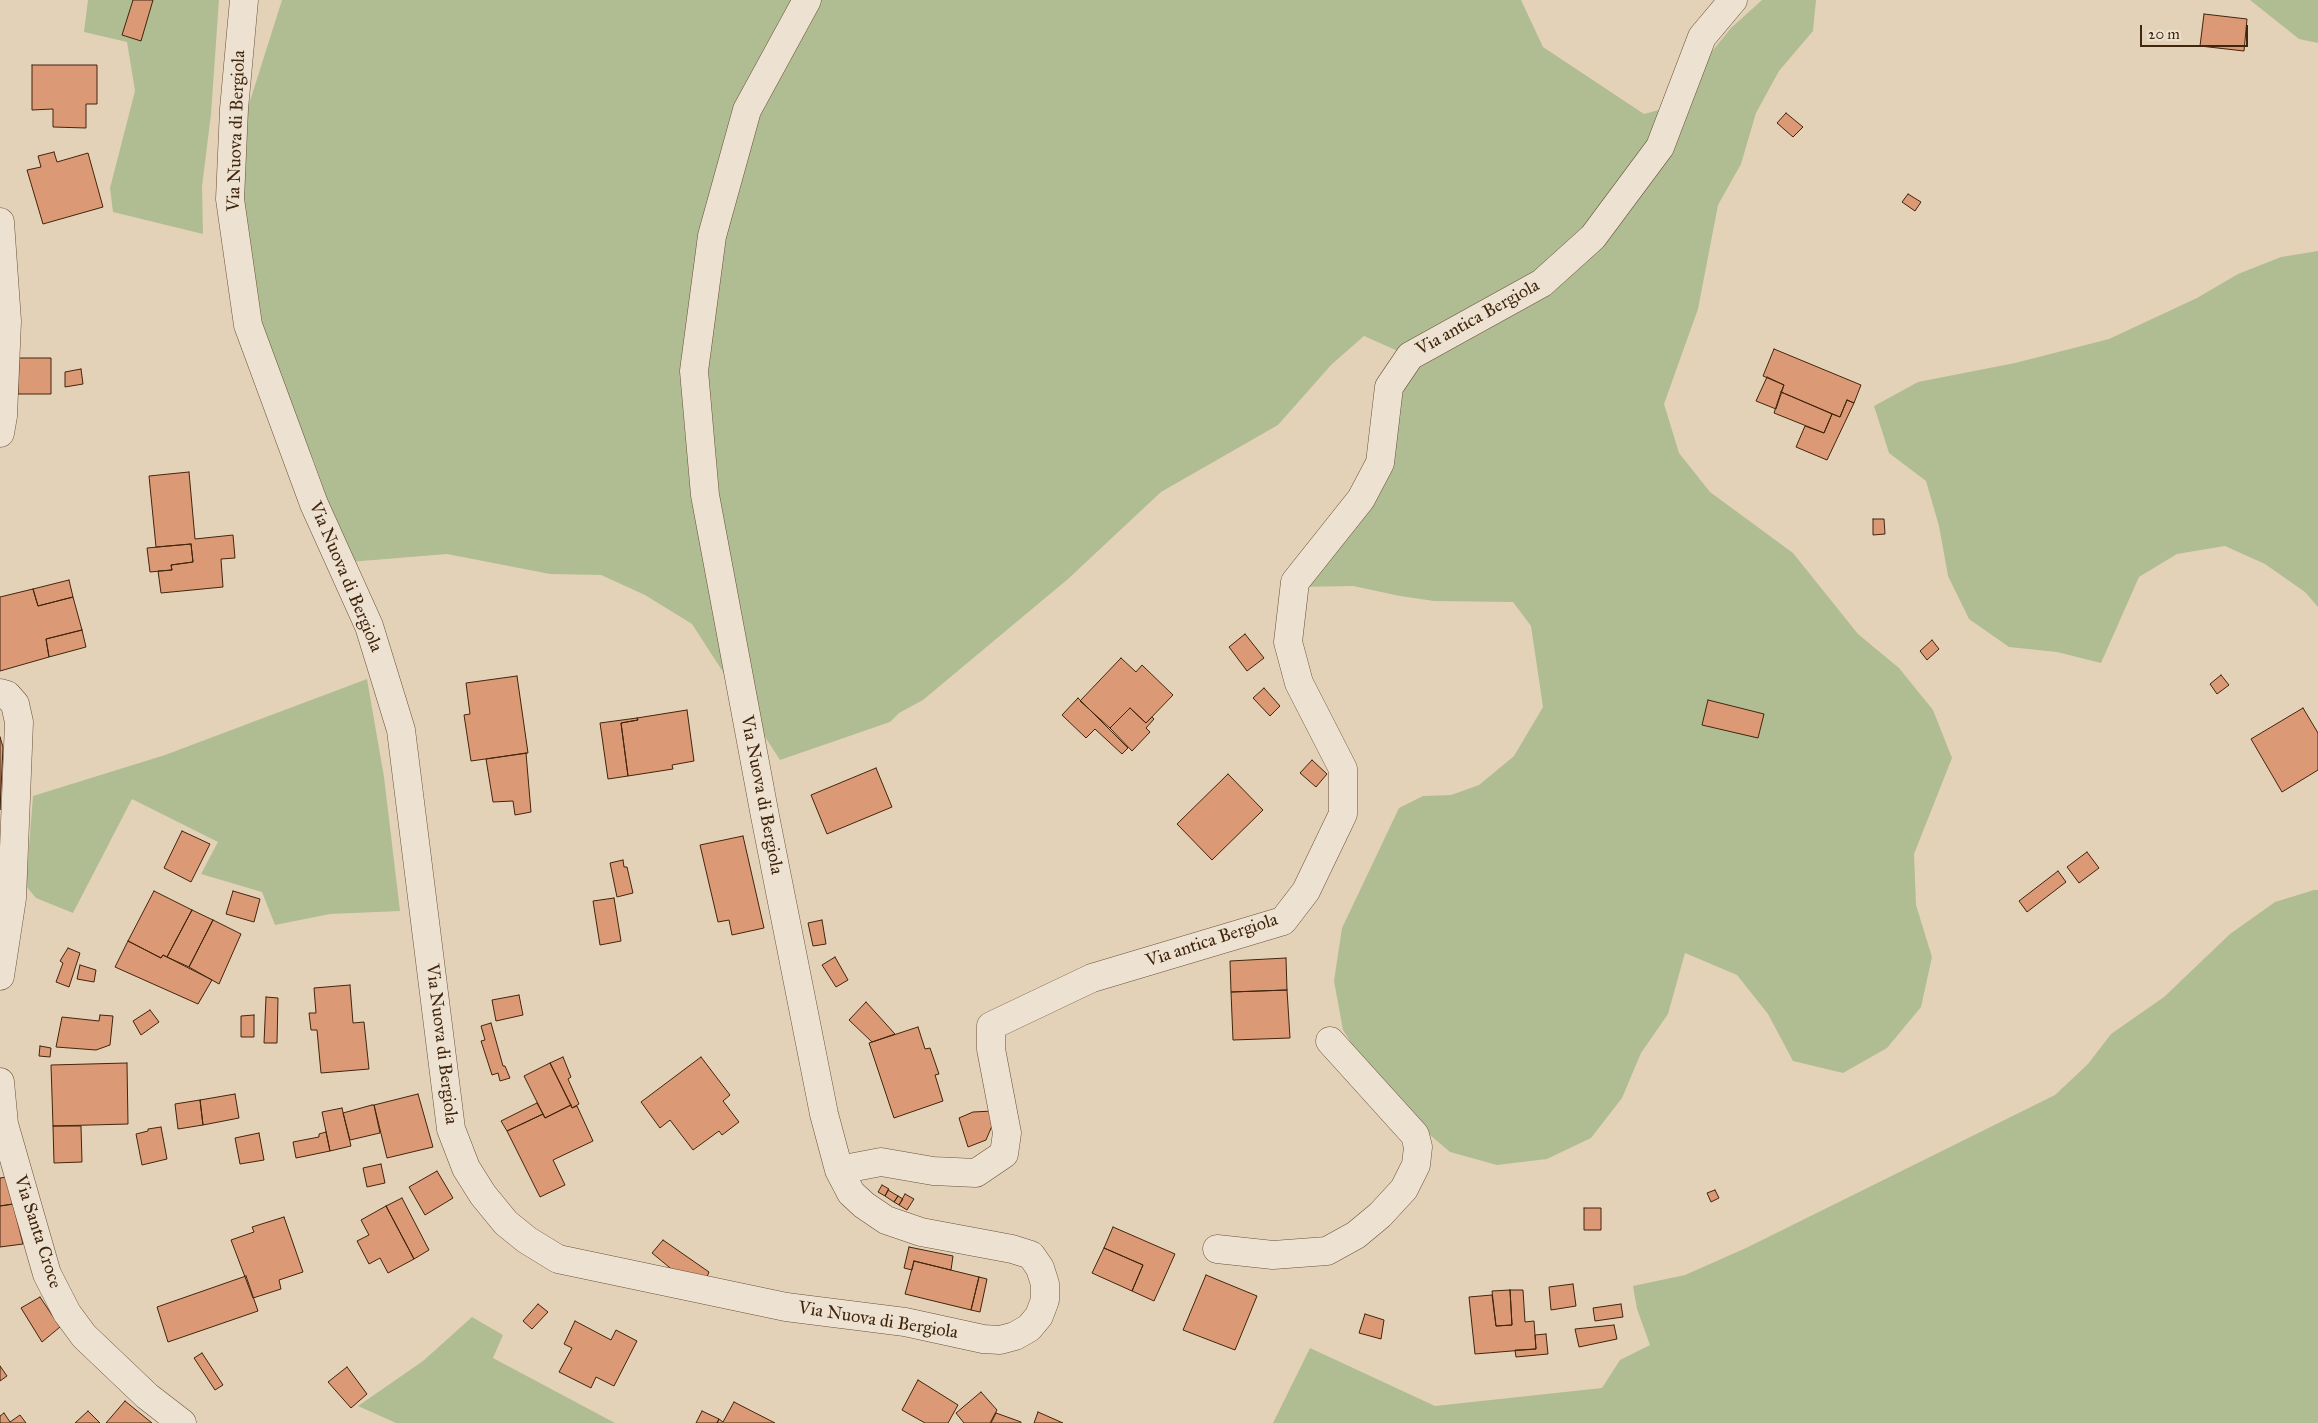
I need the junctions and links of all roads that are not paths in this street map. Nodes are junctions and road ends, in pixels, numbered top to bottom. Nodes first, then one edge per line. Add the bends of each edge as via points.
1 (244, 0) edge
2 (807, 0) edge
3 (1733, 0) edge
4 (0, 222) edge
5 (0, 433) edge
6 (0, 693) edge
7 (0, 976) edge
8 (1330, 1041) dead end
9 (0, 1082) edge
10 (839, 1170) junction
11 (1217, 1249) dead end
12 (182, 1423) edge

1 - 10 street, Via Nuova di Bergiola via 230,199 248,325 314,504 369,626 401,730 451,1129 466,1168 506,1223 526,1240 558,1259 786,1306 905,1322 983,1339 1000,1340 1015,1336 1040,1316 1045,1284 1031,1255 921,1232 886,1220 851,1192
2 - 10 street, Via Nuova di Bergiola via 747,110 712,236 694,371 705,495 824,1114
3 - 10 street, Via antica Bergiola via 1702,37 1660,147 1593,236 1542,284 1410,356 1389,387 1380,463 1361,499 1295,582 1288,642 1299,682 1344,770 1343,814 1306,891 1283,921 1092,978 991,1026 991,1049 1007,1134 1004,1154 976,1173 933,1171 881,1162
4 - 5 street via 6,321
6 - 7 street via 7,695 15,704 19,722 12,898
8 - 11 street via 1415,1135 1418,1147 1416,1164 1404,1189 1356,1235 1327,1251 1274,1255
9 - 12 street, Via Santa Croce via 4,1124 47,1274 66,1313 84,1336 147,1396

